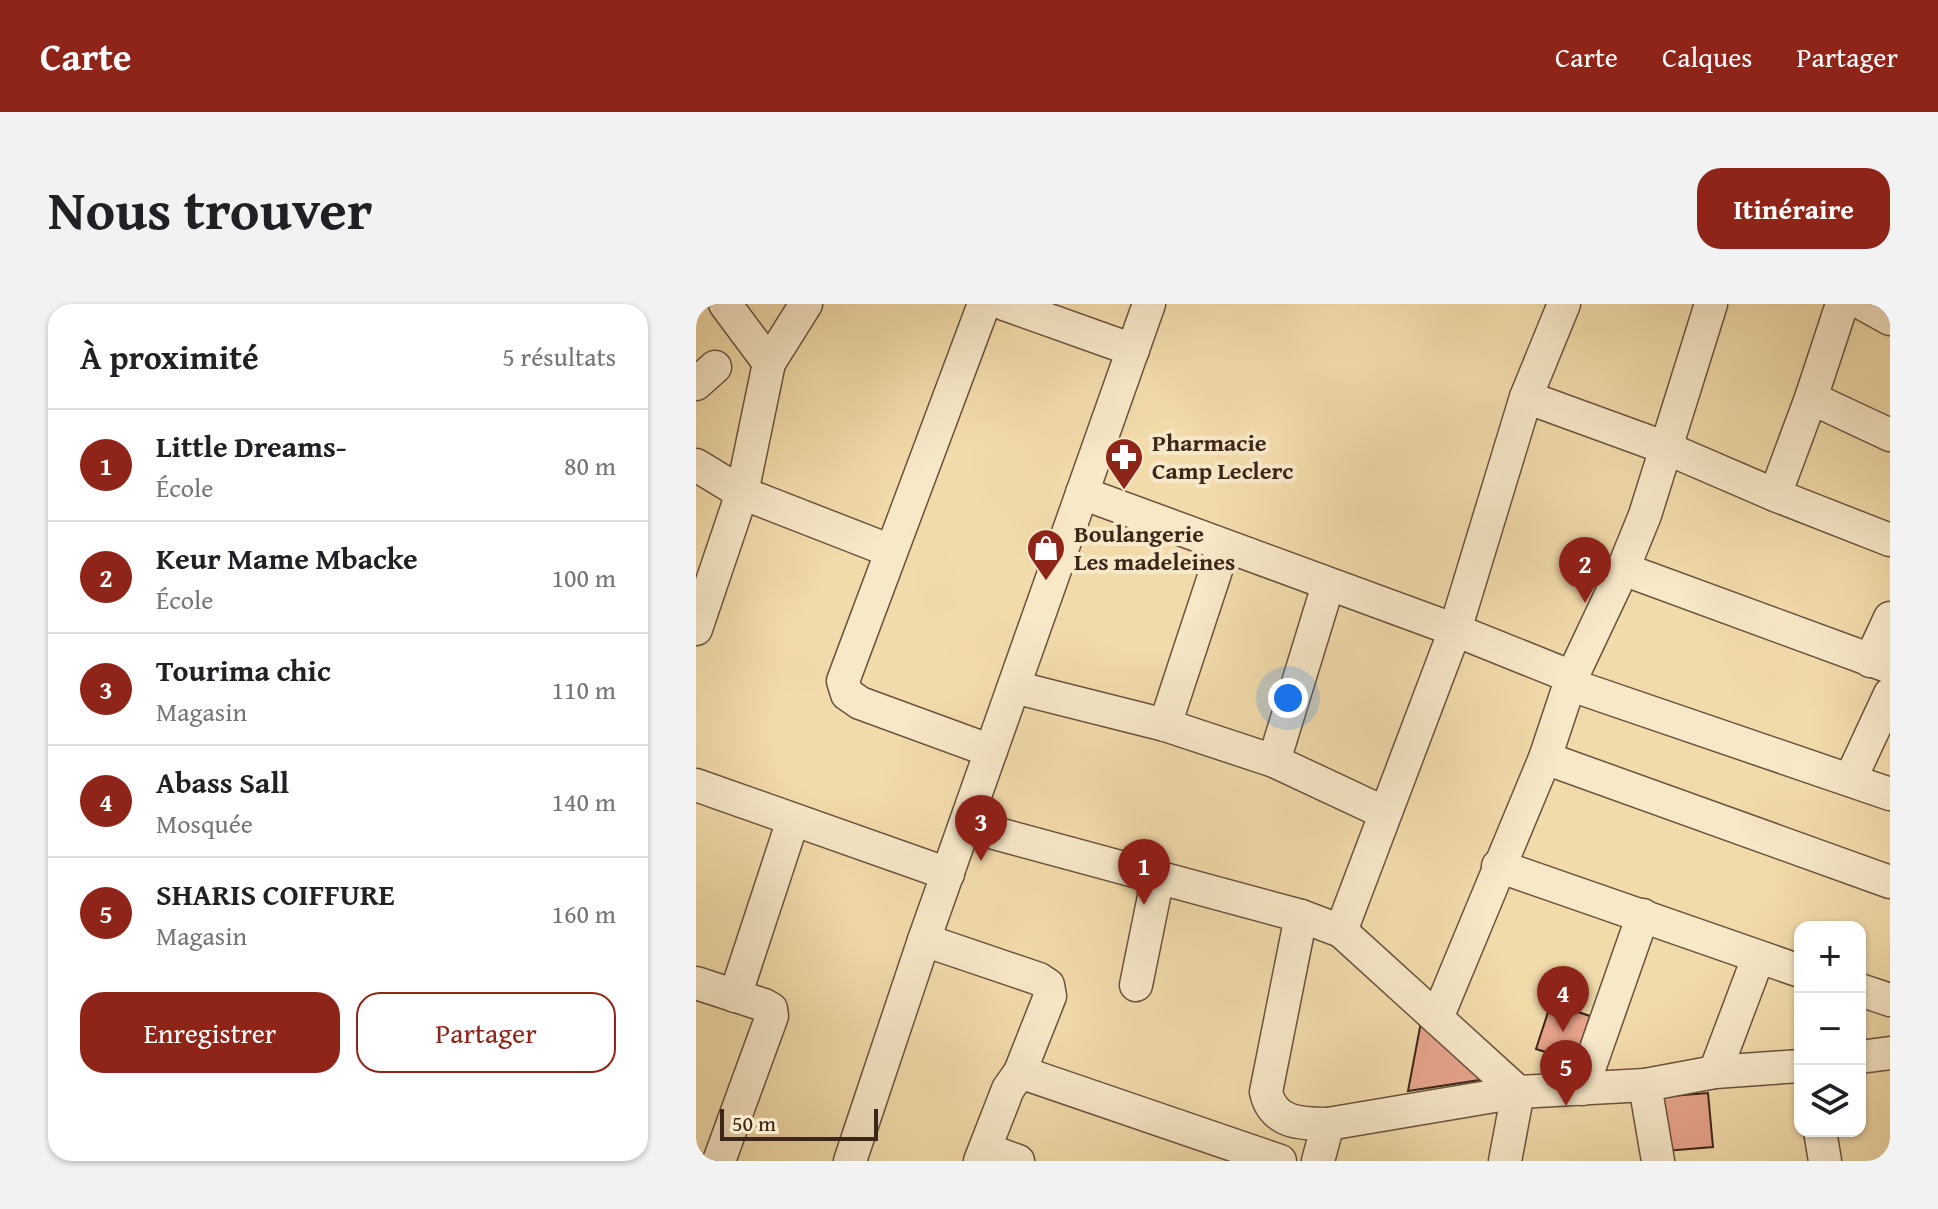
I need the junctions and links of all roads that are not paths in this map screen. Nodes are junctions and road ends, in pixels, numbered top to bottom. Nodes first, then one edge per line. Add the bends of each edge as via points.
1 (725, 304) edge
2 (806, 304) edge
3 (984, 304) edge
4 (1004, 304) edge
5 (1149, 304) edge
6 (1564, 304) edge
7 (1711, 304) edge
8 (1842, 304) edge
9 (1863, 304) edge
10 (1890, 319) edge
11 (1133, 350) junction
12 (769, 363) junction
13 (1526, 397) junction
14 (1811, 398) junction
15 (1890, 435) edge
16 (1666, 448) junction
17 (696, 465) edge
18 (742, 493) junction
19 (1082, 493) junction
20 (1775, 495) junction
21 (1890, 540) edge
22 (1224, 546) junction
23 (891, 551) junction
24 (1623, 569) junction
25 (1328, 585) junction
26 (1890, 618) edge
27 (697, 623) edge
28 (1455, 630) junction
29 (1880, 664) edge
30 (1571, 681) junction
31 (1014, 687) junction
32 (1890, 694) edge
33 (1165, 725) junction
34 (991, 751) junction
35 (1545, 758) junction
36 (1274, 761) junction
37 (1850, 780) junction
38 (696, 785) edge
39 (1890, 794) edge
40 (1385, 813) junction
41 (793, 820) junction
42 (965, 825) junction
43 (1498, 866) junction
44 (948, 874) junction
45 (1158, 877) junction
46 (1890, 882) edge
47 (1643, 915) junction
48 (1301, 916) junction
49 (1341, 931) junction
50 (924, 940) junction
51 (1758, 958) junction
52 (1794, 969) edge
53 (696, 983) edge
54 (1136, 985) dead end
55 (1866, 992) edge
56 (735, 996) junction
57 (1890, 1000) edge
58 (1437, 1018) junction
59 (1794, 1066) edge
60 (1020, 1072) junction
61 (1715, 1072) junction
62 (1645, 1085) junction
63 (1582, 1089) junction
64 (1518, 1092) junction
65 (1328, 1124) junction
66 (1821, 1137) edge
67 (1232, 1153) edge
68 (982, 1155) edge
69 (719, 1161) edge
70 (850, 1161) edge
71 (1018, 1161) edge
72 (1280, 1161) edge
73 (1318, 1161) edge
74 (1505, 1161) edge
75 (1658, 1161) edge
76 (1825, 1161) edge

1 - 12 street
2 - 12 street
3 - 23 street
4 - 11 street
5 - 11 street
6 - 13 street
7 - 16 street
8 - 14 street
9 - 10 street
11 - 19 street
12 - 18 street
13 - 16 street
13 - 28 street
14 - 15 street
14 - 20 street
16 - 20 street
16 - 24 street
17 - 18 street
18 - 23 street
18 - 27 street
19 - 22 street
19 - 31 street
20 - 21 street
22 - 25 street
22 - 33 street
23 - 34 street via 843,681 847,694
24 - 29 street
24 - 30 street
25 - 28 street
25 - 36 street
26 - 29 street
28 - 30 street
28 - 40 street
30 - 35 street
30 - 37 street
31 - 33 street
31 - 34 street
32 - 37 street
33 - 36 street
34 - 42 street
35 - 43 street
35 - 46 street
36 - 40 street
37 - 39 street
38 - 41 street
40 - 49 street
41 - 44 street
41 - 56 street
42 - 44 street
42 - 45 street
43 - 47 street
43 - 58 street
44 - 50 street
45 - 48 street
45 - 54 street
47 - 51 street
47 - 63 street
48 - 49 street
48 - 65 street via 1266,1092 1269,1107 1280,1117
49 - 58 street
50 - 60 street via 1048,985 1050,996
50 - 70 street
51 - 52 street
51 - 61 street
53 - 56 street
55 - 57 street
56 - 69 street via 764,1005 772,1016
58 - 64 street
59 - 61 street
60 - 67 street
60 - 68 street
61 - 62 street
62 - 63 street
62 - 75 street
63 - 64 street
64 - 65 street
64 - 74 street
65 - 73 street
66 - 76 street
67 - 72 street
68 - 71 street

